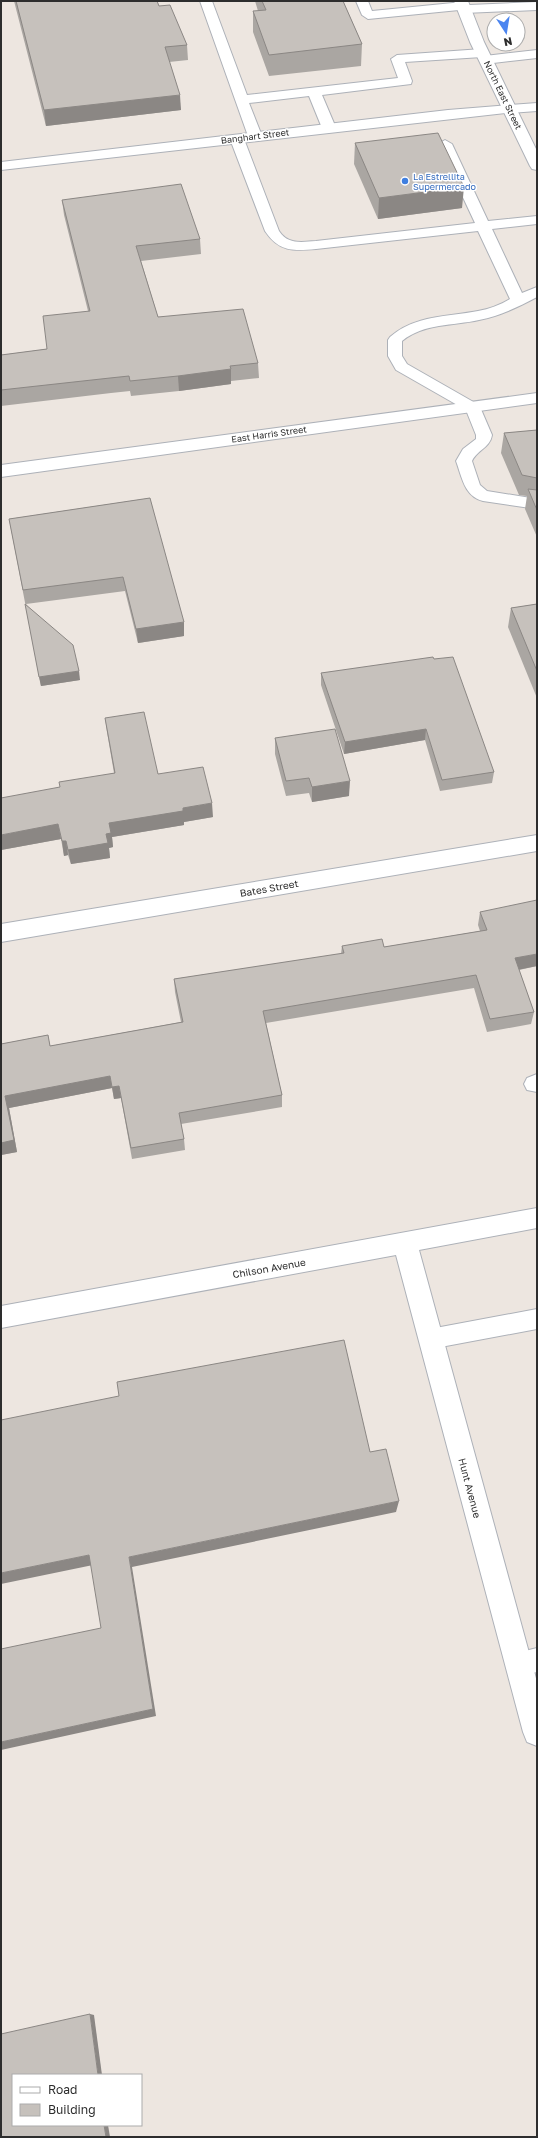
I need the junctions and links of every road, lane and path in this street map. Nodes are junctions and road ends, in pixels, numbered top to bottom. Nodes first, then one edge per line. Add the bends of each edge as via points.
1 (206, 1) edge
2 (362, 1) edge
3 (463, 5) edge
4 (537, 6) edge
5 (537, 54) edge
6 (484, 56) junction
7 (314, 92) junction
8 (241, 100) junction
9 (537, 107) edge
10 (510, 109) junction
11 (330, 128) junction
12 (255, 136) junction
13 (237, 139) junction
14 (445, 144) edge
15 (1, 166) edge
16 (537, 166) edge
17 (537, 220) edge
18 (483, 226) junction
19 (537, 291) edge
20 (518, 301) junction
21 (537, 398) edge
22 (472, 407) junction
23 (1, 471) edge
24 (537, 504) edge
25 (537, 843) edge
26 (1, 933) edge
27 (537, 1218) edge
28 (405, 1243) junction
29 (1, 1317) edge
30 (537, 1319) edge
31 (430, 1339) junction
32 (527, 1662) edge
33 (537, 1732) edge

1 - 8 lane
2 - 3 lane via 368,15
3 - 4 lane
3 - 6 street, North East Street
5 - 6 lane
6 - 7 lane via 397,60 406,81
6 - 10 street, North East Street
7 - 8 lane
7 - 11 lane
8 - 12 lane
9 - 10 lane
10 - 11 street, Banghart Street
10 - 16 street, North East Street
11 - 12 street, Banghart Street
12 - 13 street, Banghart Street
13 - 15 street, Banghart Street
13 - 18 lane via 272,231 277,240 285,245 316,245
14 - 18 lane
17 - 18 lane
18 - 20 lane
19 - 20 lane
20 - 22 lane via 489,314 417,325 402,331 395,340 395,356 401,367
21 - 22 street, East Harris Street
22 - 23 street, East Harris Street
22 - 24 lane via 484,435 483,441 468,453 464,461 473,488 483,496
25 - 26 street, Bates Street
27 - 28 street, Chilson Avenue
28 - 29 street, Chilson Avenue
28 - 31 street, Hunt Avenue
30 - 31 lane
31 - 32 street, Hunt Avenue
32 - 33 street, Hunt Avenue

